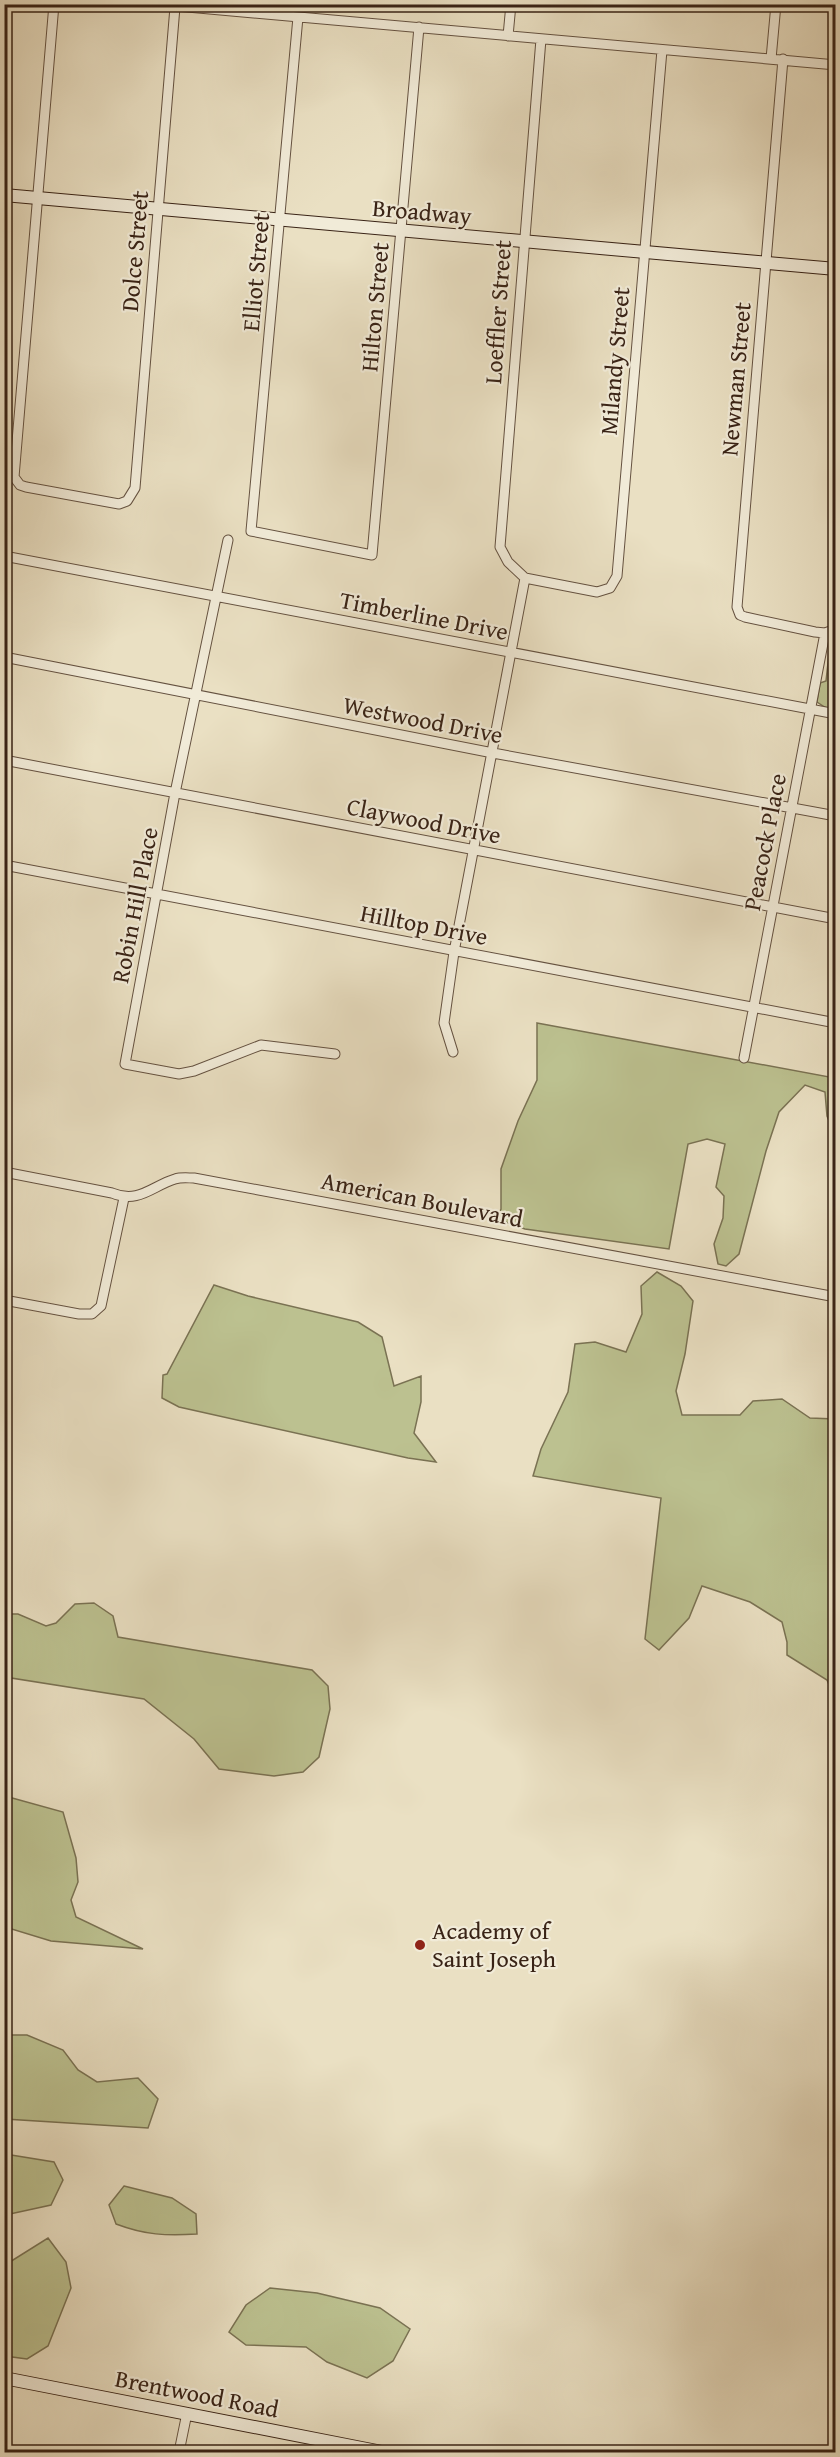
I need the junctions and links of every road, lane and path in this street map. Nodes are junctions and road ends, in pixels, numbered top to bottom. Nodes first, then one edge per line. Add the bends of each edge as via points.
1 (54, 4) edge
2 (154, 4) edge
3 (511, 4) edge
4 (776, 4) edge
5 (175, 7) junction
6 (247, 8) edge
7 (298, 17) junction
8 (419, 27) junction
9 (508, 36) junction
10 (541, 39) junction
11 (662, 50) junction
12 (771, 59) junction
13 (783, 59) junction
14 (836, 64) edge
15 (4, 195) edge
16 (37, 198) junction
17 (158, 210) junction
18 (280, 220) junction
19 (400, 231) junction
20 (523, 242) junction
21 (644, 253) junction
22 (765, 263) junction
23 (836, 269) edge
24 (228, 540) dead end
25 (372, 555) joint
26 (4, 556) edge
27 (525, 578) junction
28 (214, 596) junction
29 (836, 629) edge
30 (825, 633) junction
31 (512, 653) junction
32 (4, 657) edge
33 (195, 695) junction
34 (810, 709) junction
35 (836, 714) edge
36 (493, 753) junction
37 (4, 760) edge
38 (175, 793) junction
39 (790, 808) junction
40 (836, 816) edge
41 (474, 851) junction
42 (4, 865) edge
43 (156, 894) junction
44 (772, 907) junction
45 (836, 919) edge
46 (454, 952) junction
47 (754, 1007) junction
48 (836, 1023) edge
49 (453, 1052) dead end
50 (335, 1054) dead end
51 (744, 1058) dead end
52 (4, 1172) edge
53 (124, 1198) junction
54 (836, 1297) edge
55 (4, 1300) edge
56 (4, 2378) edge
57 (187, 2414) junction
58 (179, 2452) edge
59 (378, 2452) edge

1 - 16 street
2 - 5 street
3 - 9 street
4 - 12 street
5 - 6 street
5 - 17 street, Dolce Street
6 - 7 street
7 - 8 street
7 - 18 street, Elliot Street
8 - 9 street
8 - 19 street, Hilton Street
9 - 10 street
10 - 11 street
10 - 20 street, Loeffler Street
11 - 12 street
11 - 21 street, Milandy Street
12 - 13 street
13 - 14 street
13 - 22 street, Newman Street
15 - 16 street, Broadway
16 - 17 street, Broadway
16 - 17 street, Dolce Street via 13,473 16,481 26,487 119,504 135,488
17 - 18 street, Broadway
18 - 19 street, Broadway
18 - 25 street, Elliot Street via 251,531
19 - 20 street, Broadway
19 - 25 street, Hilton Street
20 - 21 street, Broadway
20 - 27 street, Loeffler Street via 500,543 508,562
21 - 22 street, Broadway
21 - 27 street, Milandy Street via 616,580 608,590 597,592
22 - 23 street, Broadway
22 - 30 street, Newman Street via 737,608 746,617
24 - 28 street, Robin Hill Place
26 - 28 street, Timberline Drive
27 - 31 street
28 - 31 street, Timberline Drive
28 - 33 street, Robin Hill Place
29 - 30 street
30 - 34 street, Peacock Place
31 - 34 street, Timberline Drive
31 - 36 street
32 - 33 street, Westwood Drive
33 - 36 street, Westwood Drive
33 - 38 street, Robin Hill Place
34 - 35 street, Timberline Drive
34 - 39 street, Peacock Place
36 - 39 street, Westwood Drive
36 - 41 street
37 - 38 street, Claywood Drive
38 - 41 street, Claywood Drive
38 - 43 street, Robin Hill Place
39 - 40 street, Westwood Drive
39 - 44 street, Peacock Place
41 - 44 street, Claywood Drive
41 - 46 street
42 - 43 street, Hilltop Drive
43 - 46 street, Hilltop Drive
43 - 50 street, Robin Hill Place via 125,1064 179,1074 261,1045
44 - 45 street, Claywood Drive
44 - 47 street, Peacock Place
46 - 47 street, Hilltop Drive
46 - 49 street via 444,1023
47 - 48 street, Hilltop Drive
47 - 51 street, Peacock Place
52 - 53 street
53 - 54 street, American Boulevard via 150,1192 178,1178 194,1178
53 - 55 street via 101,1306 92,1314
56 - 57 street, Brentwood Road
57 - 58 street
57 - 59 street, Brentwood Road

